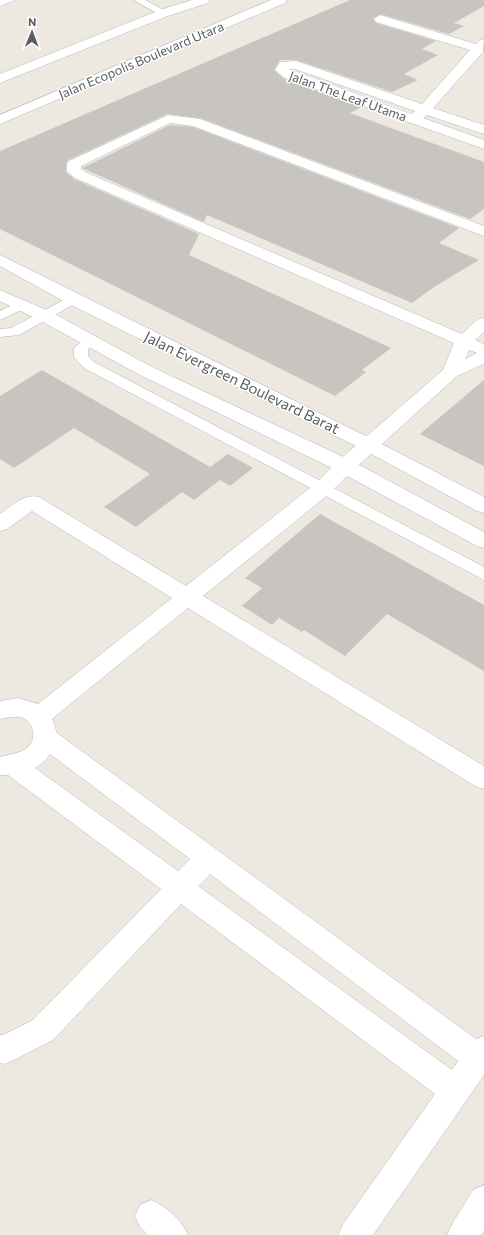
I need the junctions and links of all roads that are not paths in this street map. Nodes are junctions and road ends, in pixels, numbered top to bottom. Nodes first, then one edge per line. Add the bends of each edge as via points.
1 (10, 0) edge
2 (138, 0) edge
3 (204, 0) edge
4 (281, 0) edge
5 (0, 4) edge
6 (164, 13) junction
7 (380, 19) dead end
8 (481, 46) edge
9 (0, 79) edge
10 (425, 109) junction
11 (413, 119) junction
12 (0, 120) edge
13 (484, 130) edge
14 (484, 145) edge
15 (484, 231) edge
16 (0, 260) edge
17 (0, 295) edge
18 (73, 299) junction
19 (20, 304) junction
20 (0, 316) edge
21 (45, 316) junction
22 (484, 323) edge
23 (0, 333) edge
24 (91, 341) junction
25 (464, 341) junction
26 (484, 350) edge
27 (484, 357) edge
28 (451, 372) junction
29 (369, 445) junction
30 (345, 466) junction
31 (322, 489) junction
32 (484, 506) edge
33 (0, 524) edge
34 (484, 541) edge
35 (484, 574) edge
36 (187, 597) junction
37 (1, 709) edge
38 (42, 727) junction
39 (7, 766) edge
40 (484, 780) edge
41 (208, 858) junction
42 (179, 887) junction
43 (0, 1050) edge
44 (481, 1054) edge
45 (456, 1091) junction
46 (484, 1201) edge
47 (354, 1235) edge
48 (463, 1235) edge

1 - 5 lane
2 - 6 lane
3 - 6 street
4 - 12 street, Jalan Ecopolis Boulevard Utara
6 - 9 street
7 - 8 street
8 - 10 street
10 - 11 street
10 - 11 street, Jalan The Leaf Utama via 296,65 285,65 280,70
10 - 13 street, Jalan The Leaf Utama
11 - 14 street, Jalan The Leaf Utama
15 - 25 street via 195,122 168,119 74,164 74,171 80,175
16 - 18 street, Jalan Evergreen Boulevard Barat
17 - 19 street, Jalan Evergreen Boulevard Barat
18 - 21 lane
18 - 29 street, Jalan Evergreen Boulevard Barat
19 - 20 lane
19 - 21 street, Jalan Evergreen Boulevard Barat
21 - 23 lane via 14,332
21 - 24 street, Jalan Evergreen Boulevard Barat
22 - 25 street
24 - 30 street, Jalan Evergreen Boulevard Barat via 146,371
24 - 31 lane via 82,348 81,358 89,365
25 - 26 street
25 - 28 street
27 - 28 street
28 - 29 street
29 - 30 street
29 - 32 street, Jalan Evergreen Boulevard Barat
30 - 31 street
30 - 34 street, Jalan Evergreen Boulevard Barat
31 - 35 lane
31 - 36 street
33 - 36 street via 32,502
36 - 38 street
36 - 40 street
37 - 38 street via 16,707 28,710
38 - 39 street via 40,750 29,760
38 - 41 street
39 - 42 street
41 - 42 street
41 - 44 street
42 - 43 street via 43,1030
42 - 45 street
44 - 45 street
45 - 47 street
46 - 48 street

